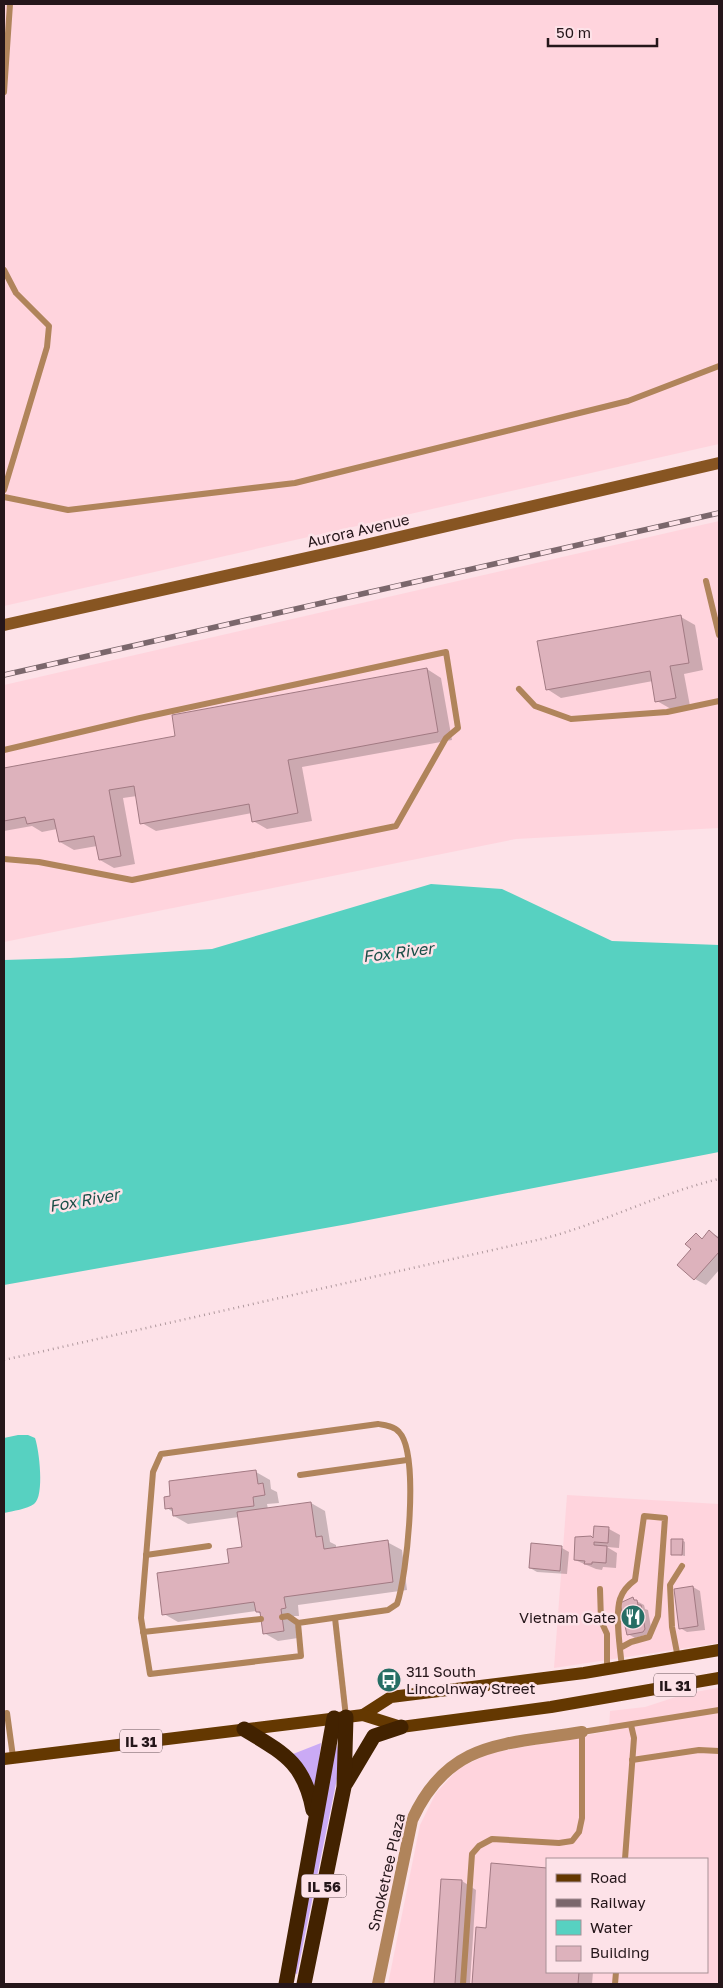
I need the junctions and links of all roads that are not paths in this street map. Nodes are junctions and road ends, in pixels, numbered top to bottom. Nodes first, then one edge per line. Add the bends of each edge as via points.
1 (10, 4) edge
2 (4, 92) edge
3 (4, 270) edge
4 (719, 366) edge
5 (719, 463) edge
6 (4, 490) edge
7 (4, 497) edge
8 (706, 581) dead end
9 (4, 626) edge
10 (719, 635) edge
11 (519, 689) dead end
12 (719, 701) edge
13 (4, 750) edge
14 (4, 859) edge
15 (407, 1460) junction
16 (300, 1475) dead end
17 (209, 1546) dead end
18 (146, 1555) junction
19 (682, 1566) dead end
20 (600, 1589) dead end
21 (282, 1617) dead end
22 (335, 1618) junction
23 (261, 1619) dead end
24 (298, 1623) junction
25 (143, 1632) junction
26 (620, 1648) junction
27 (719, 1650) edge
28 (678, 1658) junction
29 (622, 1667) junction
30 (607, 1670) junction
31 (719, 1678) edge
32 (719, 1710) edge
33 (7, 1713) dead end
34 (363, 1715) junction
35 (340, 1718) junction
36 (631, 1725) junction
37 (401, 1726) junction
38 (244, 1729) junction
39 (582, 1732) junction
40 (719, 1751) edge
41 (9, 1758) edge
42 (632, 1760) junction
43 (344, 1787) junction
44 (315, 1819) junction
45 (624, 1858) edge
46 (287, 1979) edge
47 (304, 1984) edge
48 (378, 1984) edge
49 (463, 1984) edge

1 - 2 lane
3 - 6 lane via 16,293 48,326 47,347
4 - 7 lane via 628,401 295,483 68,510
5 - 9 main road, Aurora Avenue
8 - 10 lane
11 - 12 lane via 535,706 571,719 667,712
13 - 14 lane via 446,652 458,728 446,738 396,826 132,880 39,862
15 - 16 lane
15 - 18 lane via 405,1441 399,1431 378,1424 161,1454 154,1472
15 - 22 lane via 411,1492 409,1532 397,1604 388,1610
17 - 18 lane
18 - 25 lane via 141,1618
19 - 28 lane via 670,1585 672,1627
20 - 30 lane via 601,1621 607,1634
21 - 24 lane via 288,1616
22 - 24 lane
22 - 35 lane
23 - 25 lane
24 - 25 lane via 301,1656 150,1674
26 - 26 lane via 649,1637 658,1616 665,1518 644,1516 635,1580 626,1587 620,1599
26 - 29 lane
27 - 28 main road
28 - 29 main road
29 - 30 main road
30 - 34 main road via 391,1698
31 - 37 main road, IL 31 via 551,1707
32 - 36 lane
33 - 41 lane
34 - 35 main road, IL 31
34 - 37 main road, IL 31
35 - 38 main road, IL 31
35 - 43 highway, IL 56
35 - 44 highway
36 - 39 lane
36 - 42 lane via 634,1738
37 - 43 highway via 374,1736
38 - 41 main road, IL 31
38 - 44 highway, IL 56 via 285,1754 300,1772 309,1791
39 - 48 street, Smoketree Plaza via 480,1750 459,1760 432,1784 412,1820
39 - 49 lane via 582,1818 580,1832 572,1841 492,1839 472,1854
40 - 42 lane via 699,1750
42 - 45 lane
43 - 47 highway, IL 56
44 - 46 highway, IL 56

